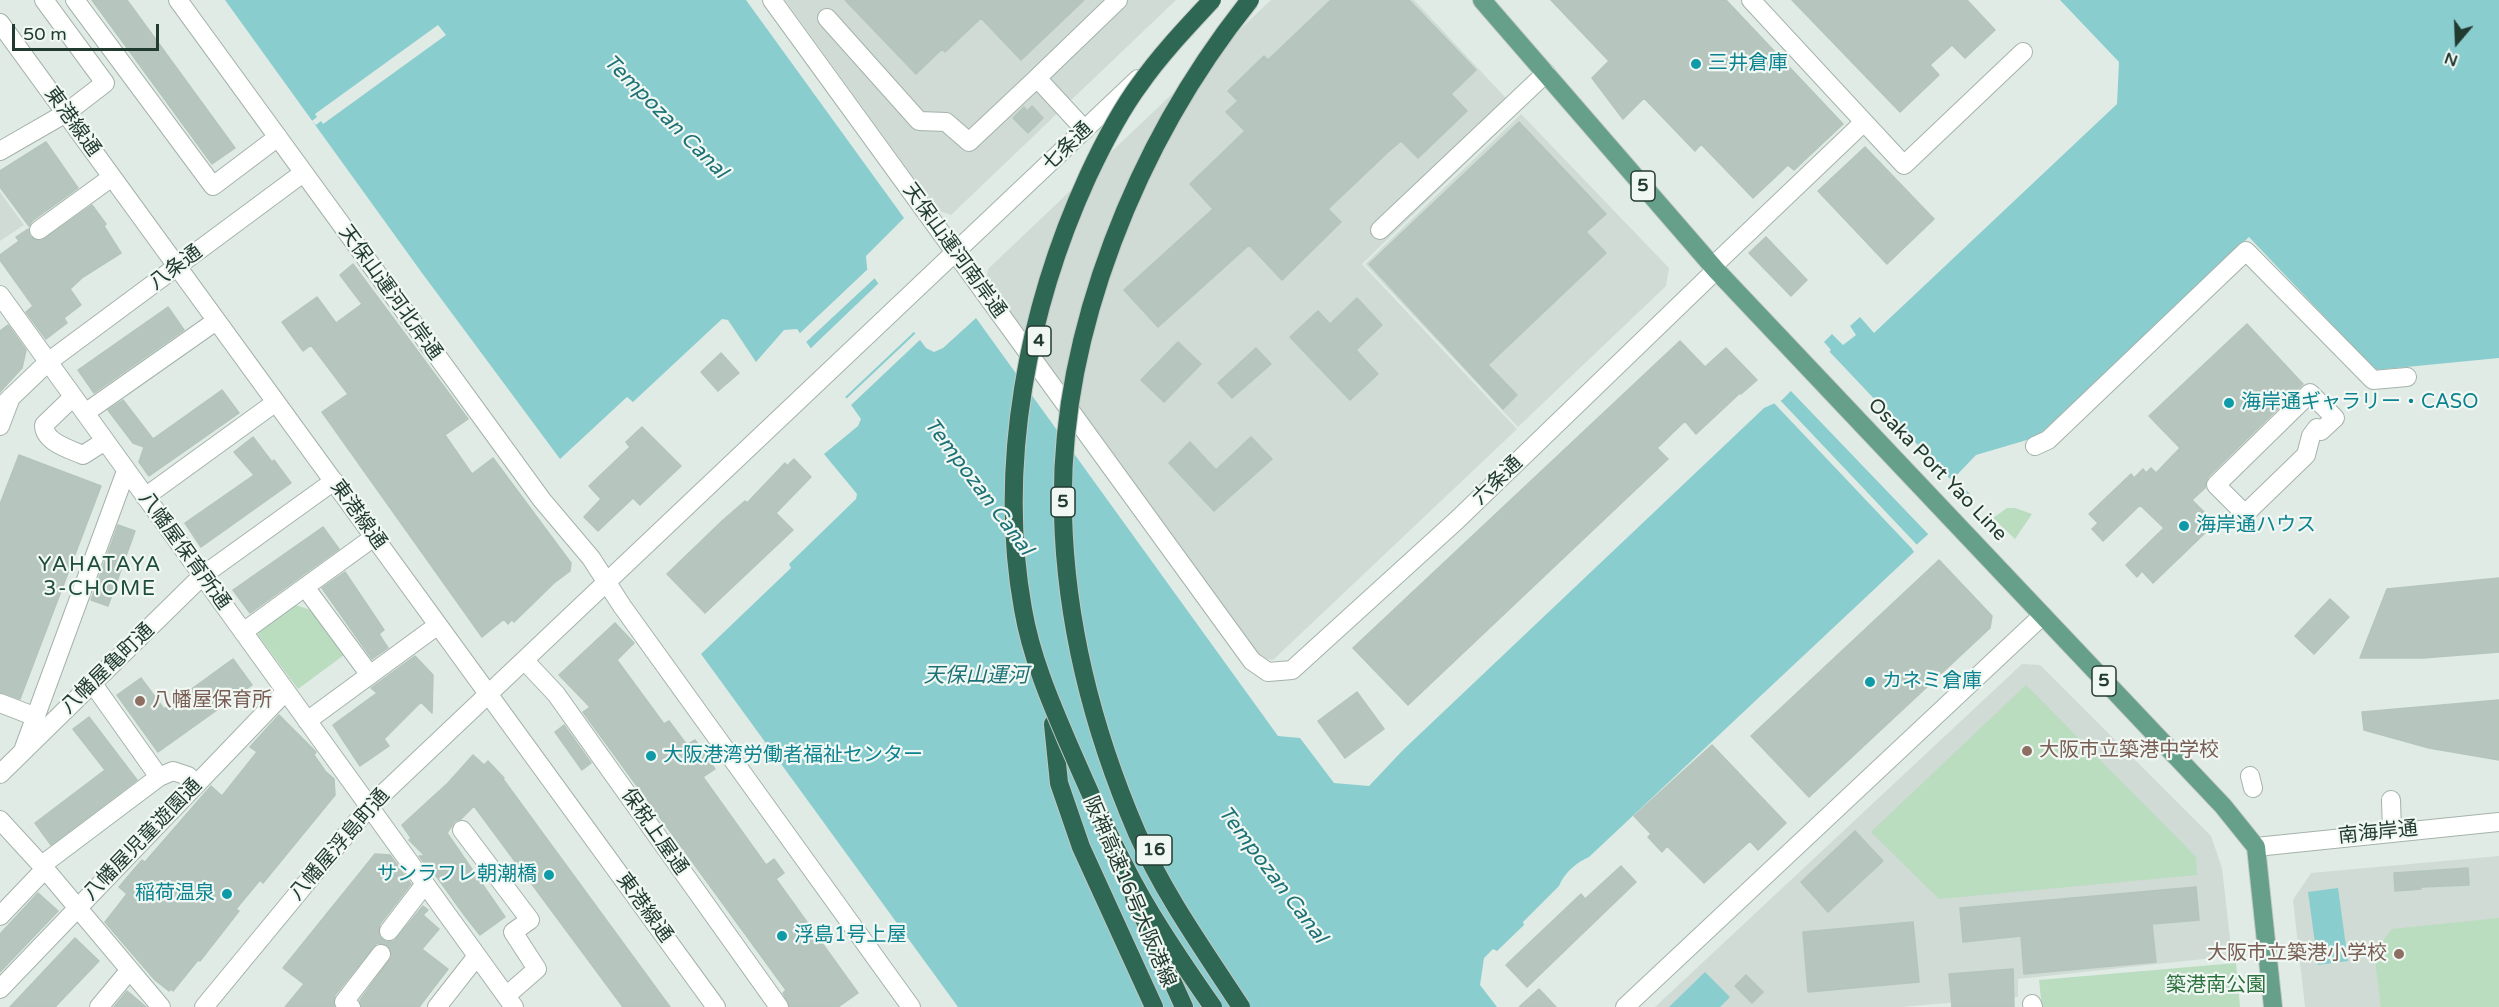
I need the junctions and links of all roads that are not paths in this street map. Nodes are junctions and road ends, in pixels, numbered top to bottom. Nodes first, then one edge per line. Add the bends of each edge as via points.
1 (44, 0) edge
2 (75, 0) edge
3 (178, 0) edge
4 (772, 0) edge
5 (1118, 0) edge
6 (1212, 0) edge
7 (1222, 0) edge
8 (1250, 0) edge
9 (1261, 0) edge
10 (1482, 0) edge
11 (1751, 0) edge
12 (827, 18) dead end
13 (0, 23) edge
14 (2023, 52) dead end
15 (1546, 73) junction
16 (1037, 78) junction
17 (66, 113) junction
18 (1864, 122) junction
19 (1085, 130) junction
20 (278, 137) junction
21 (0, 151) edge
22 (303, 172) junction
23 (112, 177) junction
24 (39, 230) dead end
25 (1380, 230) dead end
26 (955, 254) junction
27 (178, 267) junction
28 (1715, 268) junction
29 (0, 295) edge
30 (216, 321) junction
31 (48, 362) junction
32 (2407, 377) dead end
33 (73, 397) junction
34 (5, 402) edge
35 (276, 402) junction
36 (85, 413) junction
37 (0, 426) edge
38 (105, 441) junction
39 (2035, 446) dead end
40 (126, 471) junction
41 (334, 481) junction
42 (145, 496) junction
43 (2245, 514) joint
44 (374, 537) junction
45 (202, 576) junction
46 (607, 582) junction
47 (305, 587) junction
48 (2042, 616) junction
49 (438, 625) junction
50 (243, 632) junction
51 (525, 661) junction
52 (1268, 672) joint
53 (370, 675) junction
54 (93, 684) junction
55 (285, 691) junction
56 (489, 695) junction
57 (0, 703) edge
58 (36, 717) junction
59 (308, 721) junction
60 (1053, 724) junction
61 (21, 755) junction
62 (0, 774) edge
63 (159, 777) junction
64 (197, 784) junction
65 (2391, 800) dead end
66 (369, 807) junction
67 (0, 820) edge
68 (2499, 822) edge
69 (462, 830) dead end
70 (2392, 831) junction
71 (2256, 847) junction
72 (44, 867) junction
73 (425, 884) junction
74 (77, 907) junction
75 (0, 916) edge
76 (389, 931) dead end
77 (381, 954) dead end
78 (477, 956) junction
79 (129, 971) junction
80 (0, 989) edge
81 (510, 1001) edge
82 (99, 1007) edge
83 (161, 1007) edge
84 (204, 1007) edge
85 (351, 1007) edge
86 (437, 1007) edge
87 (716, 1007) edge
88 (779, 1007) edge
89 (911, 1007) edge
90 (1154, 1007) edge
91 (1184, 1007) edge
92 (1213, 1007) edge
93 (1232, 1007) edge
94 (1241, 1007) edge
95 (1625, 1007) edge
96 (2273, 1007) edge

1 - 17 street via 105,83
2 - 20 street via 213,186
3 - 20 street, 天保山運河北岸通
4 - 26 street, 天保山運河南岸通
5 - 16 street
6 - 60 highway, 4, bridge via 1158,63 1108,150 1072,228 1036,354 1023,443 1023,559 1033,634
6 - 92 highway, bridge via 1140,84 1077,200 1059,246 1033,337 1017,433 1014,494 1023,609 1049,699 1094,802 1151,913
7 - 19 street, 七条通
8 - 94 highway, 5, bridge via 1178,105 1149,159 1101,274 1071,396 1063,514 1074,631 1119,788 1165,888
9 - 93 highway, 阪神高速16号大阪港線 / 16, bridge via 1185,110 1156,163 1113,265 1092,336 1080,396 1071,513 1081,630 1109,737 1145,832
10 - 15 main road, Osaka Port Yao Line / 5
11 - 18 street
12 - 16 street via 919,121 946,122 969,142
13 - 17 street, 東港線通
14 - 18 street via 1904,165
15 - 25 street
15 - 28 main road, Osaka Port Yao Line / 5
16 - 19 street
17 - 21 street
17 - 23 street, 東港線通
18 - 28 street, 六条通
19 - 26 street, 七条通
20 - 22 street, 天保山運河北岸通
22 - 27 street, 八条通
22 - 46 street, 天保山運河北岸通 via 542,500
23 - 24 street
23 - 27 street, 東港線通
26 - 46 street, 七条通
26 - 52 street, 天保山運河南岸通 via 1252,661
27 - 30 street, 東港線通
27 - 31 street, 八条通
28 - 48 main road, Osaka Port Yao Line / 5
28 - 52 street, 六条通 via 1456,520 1292,670
29 - 31 street, 八幡屋保育所通
30 - 35 street, 東港線通
30 - 36 street
31 - 33 street, 八幡屋保育所通
31 - 34 street, 八条通
32 - 39 street via 2373,380 2246,251 2048,440
33 - 36 street, 八幡屋保育所通
33 - 38 street via 44,425 44,431 50,439 82,455
34 - 37 street
35 - 41 street, 東港線通
35 - 42 street
36 - 38 street, 八幡屋保育所通
38 - 40 street, 八幡屋保育所通
40 - 42 street, 八幡屋保育所通
40 - 58 street
41 - 44 street, 東港線通
41 - 45 street, 八幡屋亀町通
42 - 45 street, 八幡屋保育所通
43 - 43 street via 2216,485 2310,393 2335,418 2321,431 2317,428 2306,455
44 - 47 street
44 - 49 street, 東港線通
45 - 50 street, 八幡屋保育所通
45 - 54 street, 八幡屋亀町通
46 - 51 street, 八幡屋浮島町通
46 - 89 street, 天保山運河北岸通
47 - 50 street
47 - 53 street
48 - 71 main road, Osaka Port Yao Line / 5 via 2223,806
48 - 95 street
49 - 53 street
49 - 56 street, 東港線通
50 - 55 street, 八幡屋保育所通
51 - 56 street, 八幡屋浮島町通
51 - 88 street, 保税上屋通 via 556,694
53 - 59 street
54 - 61 street, 八幡屋亀町通
54 - 63 street
55 - 59 street, 八幡屋保育所通
55 - 64 street, 八幡屋児童遊園通
56 - 66 street, 八幡屋浮島町通
56 - 87 street, 東港線通
57 - 58 street
58 - 61 street
59 - 66 street, 八幡屋保育所通
60 - 90 highway, 阪神高速16号大阪港線 via 1059,783 1077,836
60 - 91 highway, bridge
61 - 62 street, 八幡屋亀町通
63 - 64 street via 173,771
63 - 72 street
64 - 74 street, 八幡屋児童遊園通
65 - 70 street
66 - 73 street, 八幡屋保育所通
66 - 84 street, 八幡屋浮島町通
67 - 72 street
68 - 70 street, 南海岸通
69 - 81 street via 530,920 513,932 537,969
70 - 71 street, 南海岸通
71 - 96 main road
72 - 74 street
72 - 75 street
73 - 76 street
73 - 78 street, 八幡屋保育所通
74 - 79 street
74 - 80 street, 八幡屋児童遊園通
77 - 85 street via 344,1002
78 - 81 street, 八幡屋保育所通
78 - 86 street
79 - 82 street
79 - 83 street

